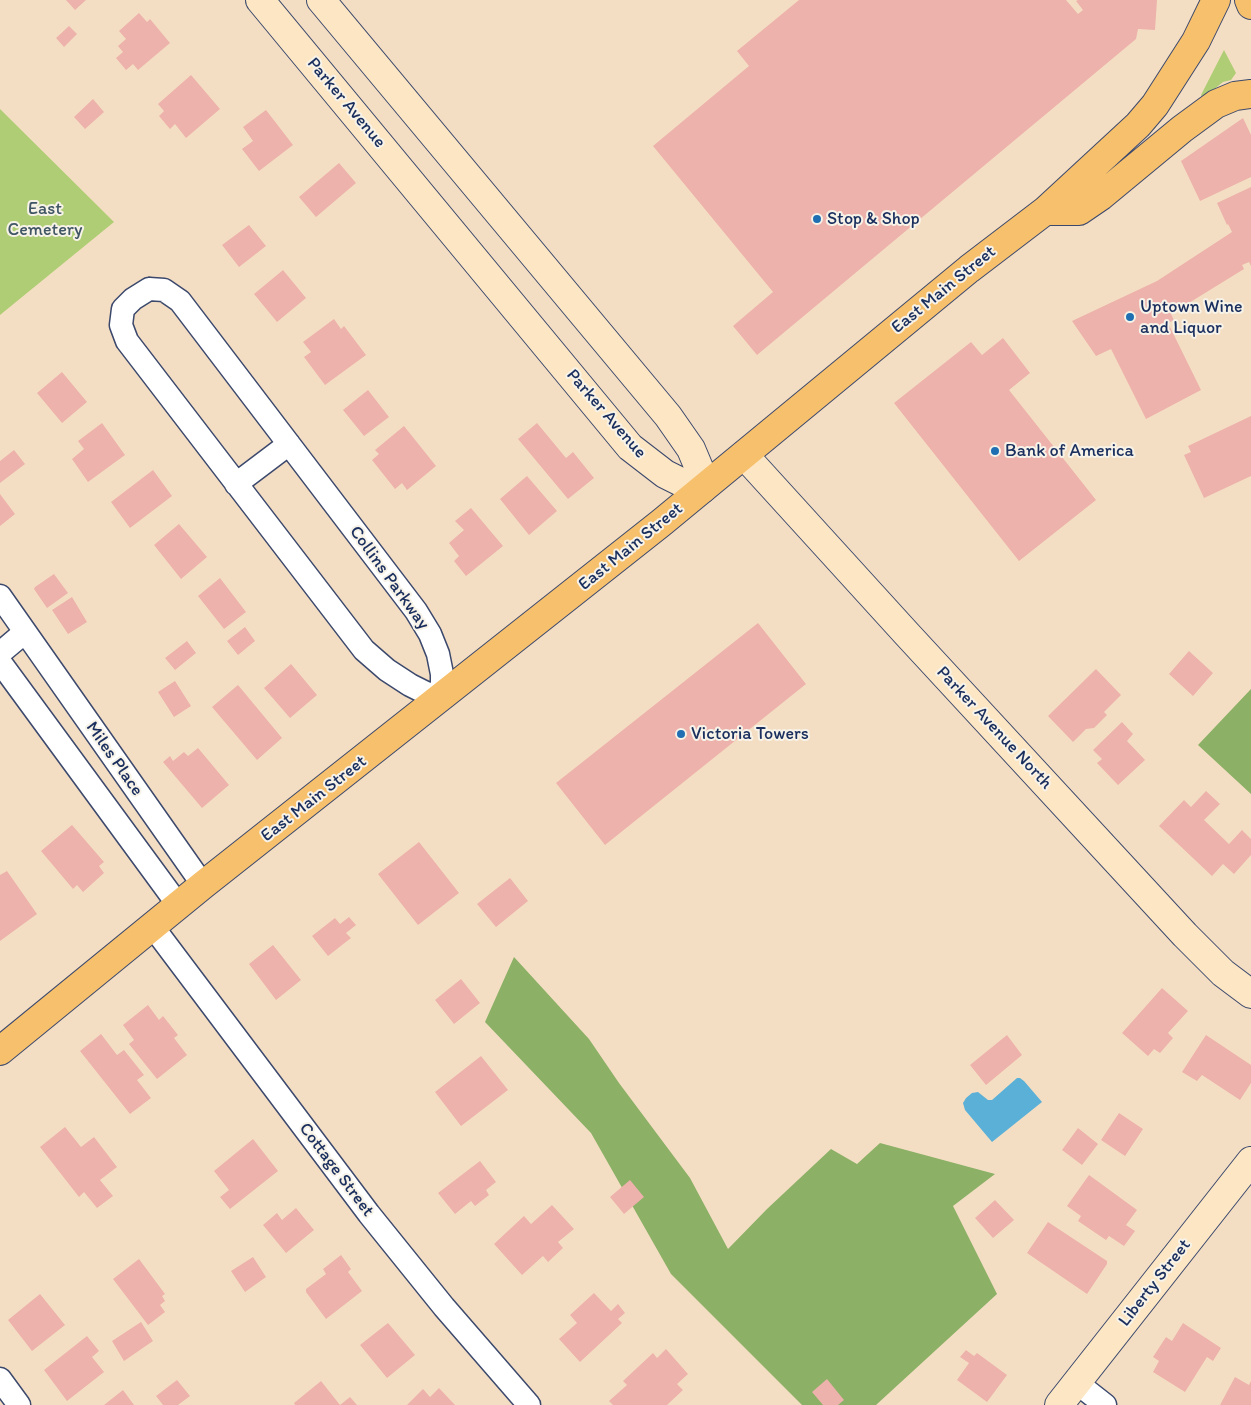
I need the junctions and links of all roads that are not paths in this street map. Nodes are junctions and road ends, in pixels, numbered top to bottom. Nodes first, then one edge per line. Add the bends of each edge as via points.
1 (260, 0) edge
2 (321, 0) edge
3 (1216, 0) edge
4 (1248, 0) edge
5 (1251, 5) edge
6 (1251, 94) edge
7 (1045, 211) junction
8 (290, 444) junction
9 (744, 455) junction
10 (236, 484) junction
11 (702, 489) junction
12 (0, 596) edge
13 (25, 632) junction
14 (0, 653) edge
15 (0, 662) edge
16 (442, 697) junction
17 (203, 885) junction
18 (179, 906) junction
19 (153, 927) junction
20 (1251, 994) edge
21 (0, 1051) edge
22 (1251, 1161) edge
23 (0, 1379) edge
24 (1077, 1383) junction
25 (19, 1405) edge
26 (529, 1405) edge
27 (1059, 1405) edge
28 (1105, 1405) edge

1 - 11 street, Parker Avenue via 630,446 665,474
2 - 11 street via 668,416 691,450 699,468
3 - 7 main road, East Main Street via 1196,41 1155,105 1138,125
4 - 5 main road
6 - 7 main road via 1216,104 1079,211
7 - 9 main road, East Main Street
8 - 10 street
8 - 10 street, Collins Parkway via 180,301 164,290 148,290 133,299 123,310 121,325 127,342
8 - 16 street, Collins Parkway via 430,634 442,674
9 - 11 main road, East Main Street
9 - 20 street, Parker Avenue North via 1185,935 1223,973
10 - 16 street, Collins Parkway via 364,650 410,685
11 - 16 main road, East Main Street
12 - 13 street, Miles Place
13 - 14 street
13 - 17 street, Miles Place
15 - 18 street, Miles Place
16 - 17 main road, East Main Street
17 - 18 main road, East Main Street
18 - 19 main road, East Main Street
19 - 21 main road, East Main Street
19 - 26 street, Cottage Street via 369,1214
22 - 24 street, Liberty Street
23 - 25 street
24 - 27 street, Liberty Street
24 - 28 street

